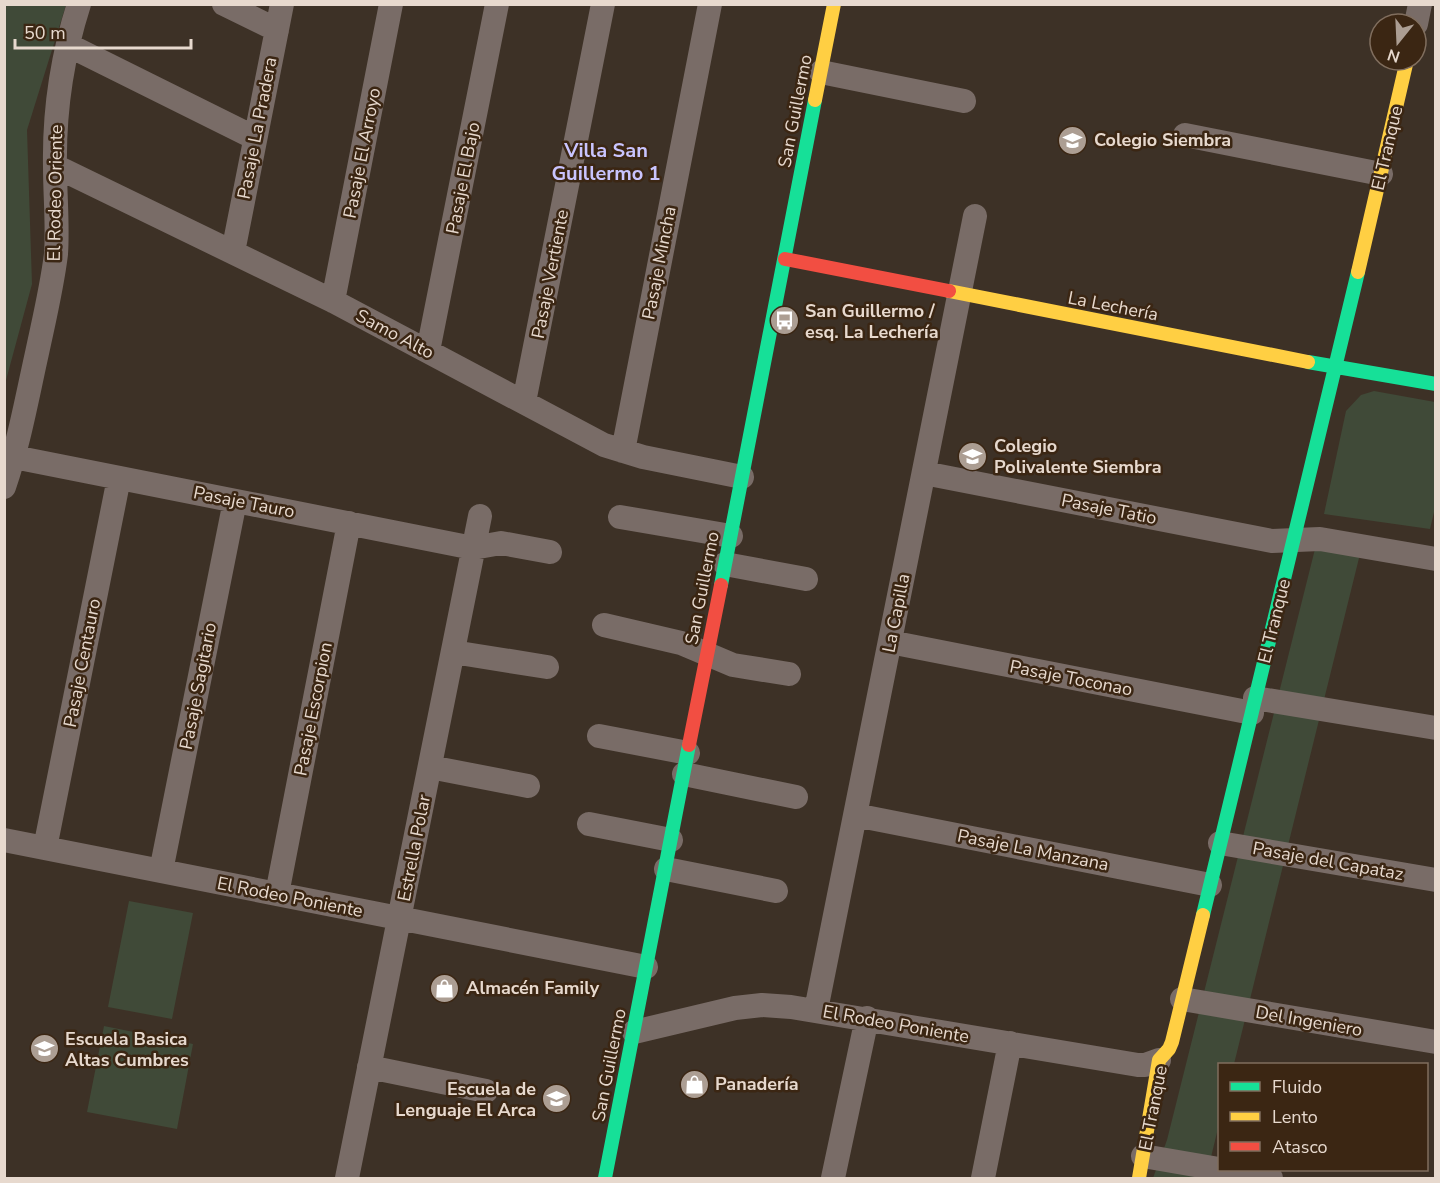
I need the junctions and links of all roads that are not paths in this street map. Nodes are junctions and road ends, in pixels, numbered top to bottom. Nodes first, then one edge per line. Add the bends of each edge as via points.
1 (79, 4) edge
2 (224, 4) edge
3 (282, 4) edge
4 (391, 4) edge
5 (497, 4) edge
6 (603, 4) edge
7 (710, 4) edge
8 (834, 4) edge
9 (277, 30) junction
10 (68, 45) junction
11 (821, 72) junction
12 (1404, 72) edge
13 (964, 101) dead end
14 (1185, 135) dead end
15 (255, 138) junction
16 (54, 166) junction
17 (1381, 174) junction
18 (975, 216) dead end
19 (232, 252) junction
20 (785, 259) junction
21 (959, 293) junction
22 (333, 301) junction
23 (428, 351) junction
24 (1336, 368) junction
25 (1436, 384) edge
26 (524, 402) junction
27 (623, 451) junction
28 (14, 457) junction
29 (924, 474) junction
30 (742, 477) junction
31 (119, 478) junction
32 (4, 487) edge
33 (235, 501) junction
34 (480, 516) dead end
35 (620, 517) dead end
36 (349, 523) junction
37 (730, 536) junction
38 (1294, 540) junction
39 (473, 548) junction
40 (550, 552) dead end
41 (1436, 559) edge
42 (725, 564) junction
43 (806, 579) dead end
44 (604, 626) dead end
45 (890, 642) junction
46 (453, 652) junction
47 (708, 654) junction
48 (547, 667) dead end
49 (789, 674) dead end
50 (1254, 705) junction
51 (1436, 728) edge
52 (599, 736) dead end
53 (686, 763) junction
54 (430, 767) junction
55 (528, 786) dead end
56 (795, 797) dead end
57 (855, 815) junction
58 (589, 824) dead end
59 (4, 840) edge
60 (671, 840) junction
61 (1220, 843) junction
62 (45, 848) junction
63 (666, 868) junction
64 (161, 871) junction
65 (1436, 880) edge
66 (1210, 885) junction
67 (776, 891) dead end
68 (277, 894) junction
69 (399, 918) junction
70 (646, 967) junction
71 (1182, 999) junction
72 (816, 1010) junction
73 (867, 1018) junction
74 (634, 1032) junction
75 (1436, 1042) edge
76 (1010, 1043) junction
77 (1159, 1060) junction
78 (369, 1067) junction
79 (486, 1091) dead end
80 (1141, 1167) edge
81 (347, 1179) edge
82 (605, 1179) edge
83 (833, 1179) edge
84 (983, 1179) edge
85 (1271, 1179) edge

1 - 10 street, El Rodeo Oriente
2 - 9 street
3 - 9 street, Pasaje La Pradera
4 - 22 street, Pasaje El Arroyo
5 - 23 street, Pasaje El Bajo
6 - 26 street, Pasaje Vertiente
7 - 27 street, Pasaje Mincha
8 - 11 street, San Guillermo
9 - 15 street, Pasaje La Pradera
10 - 15 street
10 - 16 street, El Rodeo Oriente via 60,85
11 - 13 street
11 - 20 street, San Guillermo
12 - 17 street, El Tranque
14 - 17 street
15 - 19 street, Pasaje La Pradera
16 - 19 street, Samo Alto
16 - 28 street, El Rodeo Oriente via 56,254
17 - 24 street, El Tranque
18 - 21 street, La Capilla
19 - 22 street, Samo Alto
20 - 21 street, La Lechería
20 - 30 street, San Guillermo
21 - 24 street, La Lechería
21 - 29 street, La Capilla
22 - 23 street, Samo Alto
23 - 26 street, Samo Alto
24 - 25 street, La Lechería
24 - 38 street, El Tranque
26 - 27 street, Samo Alto via 604,445
27 - 30 street, Samo Alto
28 - 31 street, Pasaje Tauro
28 - 32 street, El Rodeo Oriente
29 - 38 street, Pasaje Tatio via 1272,541
29 - 45 street, La Capilla
30 - 37 street, San Guillermo
31 - 33 street, Pasaje Tauro
31 - 62 street, Pasaje Centauro
33 - 36 street, Pasaje Tauro
33 - 64 street, Pasaje Sagitario
34 - 39 street, Estrella Polar
35 - 37 street
36 - 39 street, Pasaje Tauro
36 - 68 street, Pasaje Escorpion
37 - 42 street, San Guillermo
38 - 41 street, Pasaje Tatio via 1320,539
38 - 50 street, El Tranque
39 - 40 street via 501,543
39 - 46 street, Estrella Polar
42 - 43 street
42 - 47 street, San Guillermo
44 - 47 street via 681,643
45 - 50 street, Pasaje Toconao
45 - 57 street, La Capilla
46 - 48 street
46 - 54 street, Estrella Polar
47 - 49 street via 732,665
47 - 53 street, San Guillermo
50 - 51 street, Pasaje Toconao
50 - 61 street, El Tranque
52 - 53 street
53 - 56 street
53 - 60 street, San Guillermo
54 - 55 street
54 - 69 street, Estrella Polar
57 - 66 street, Pasaje La Manzana
57 - 72 street, La Capilla
58 - 60 street
59 - 62 street, El Rodeo Poniente
60 - 63 street, San Guillermo
61 - 65 street, Pasaje del Capataz
61 - 66 street, El Tranque
62 - 64 street, El Rodeo Poniente
63 - 67 street
63 - 70 street, San Guillermo
64 - 68 street, El Rodeo Poniente
66 - 71 street, El Tranque
68 - 69 street, El Rodeo Poniente
69 - 70 street, El Rodeo Poniente
69 - 78 street, Estrella Polar
70 - 74 street, San Guillermo
71 - 75 street, Del Ingeniero
71 - 77 street, El Tranque via 1169,1049
72 - 73 street, El Rodeo Poniente
72 - 74 street, El Rodeo Poniente via 762,1005 735,1008
73 - 76 street, El Rodeo Poniente
73 - 83 street
74 - 82 street, San Guillermo
76 - 77 street, El Rodeo Poniente via 1138,1065
76 - 84 street
77 - 80 street, El Tranque
78 - 79 street
78 - 81 street, Estrella Polar
80 - 85 street

